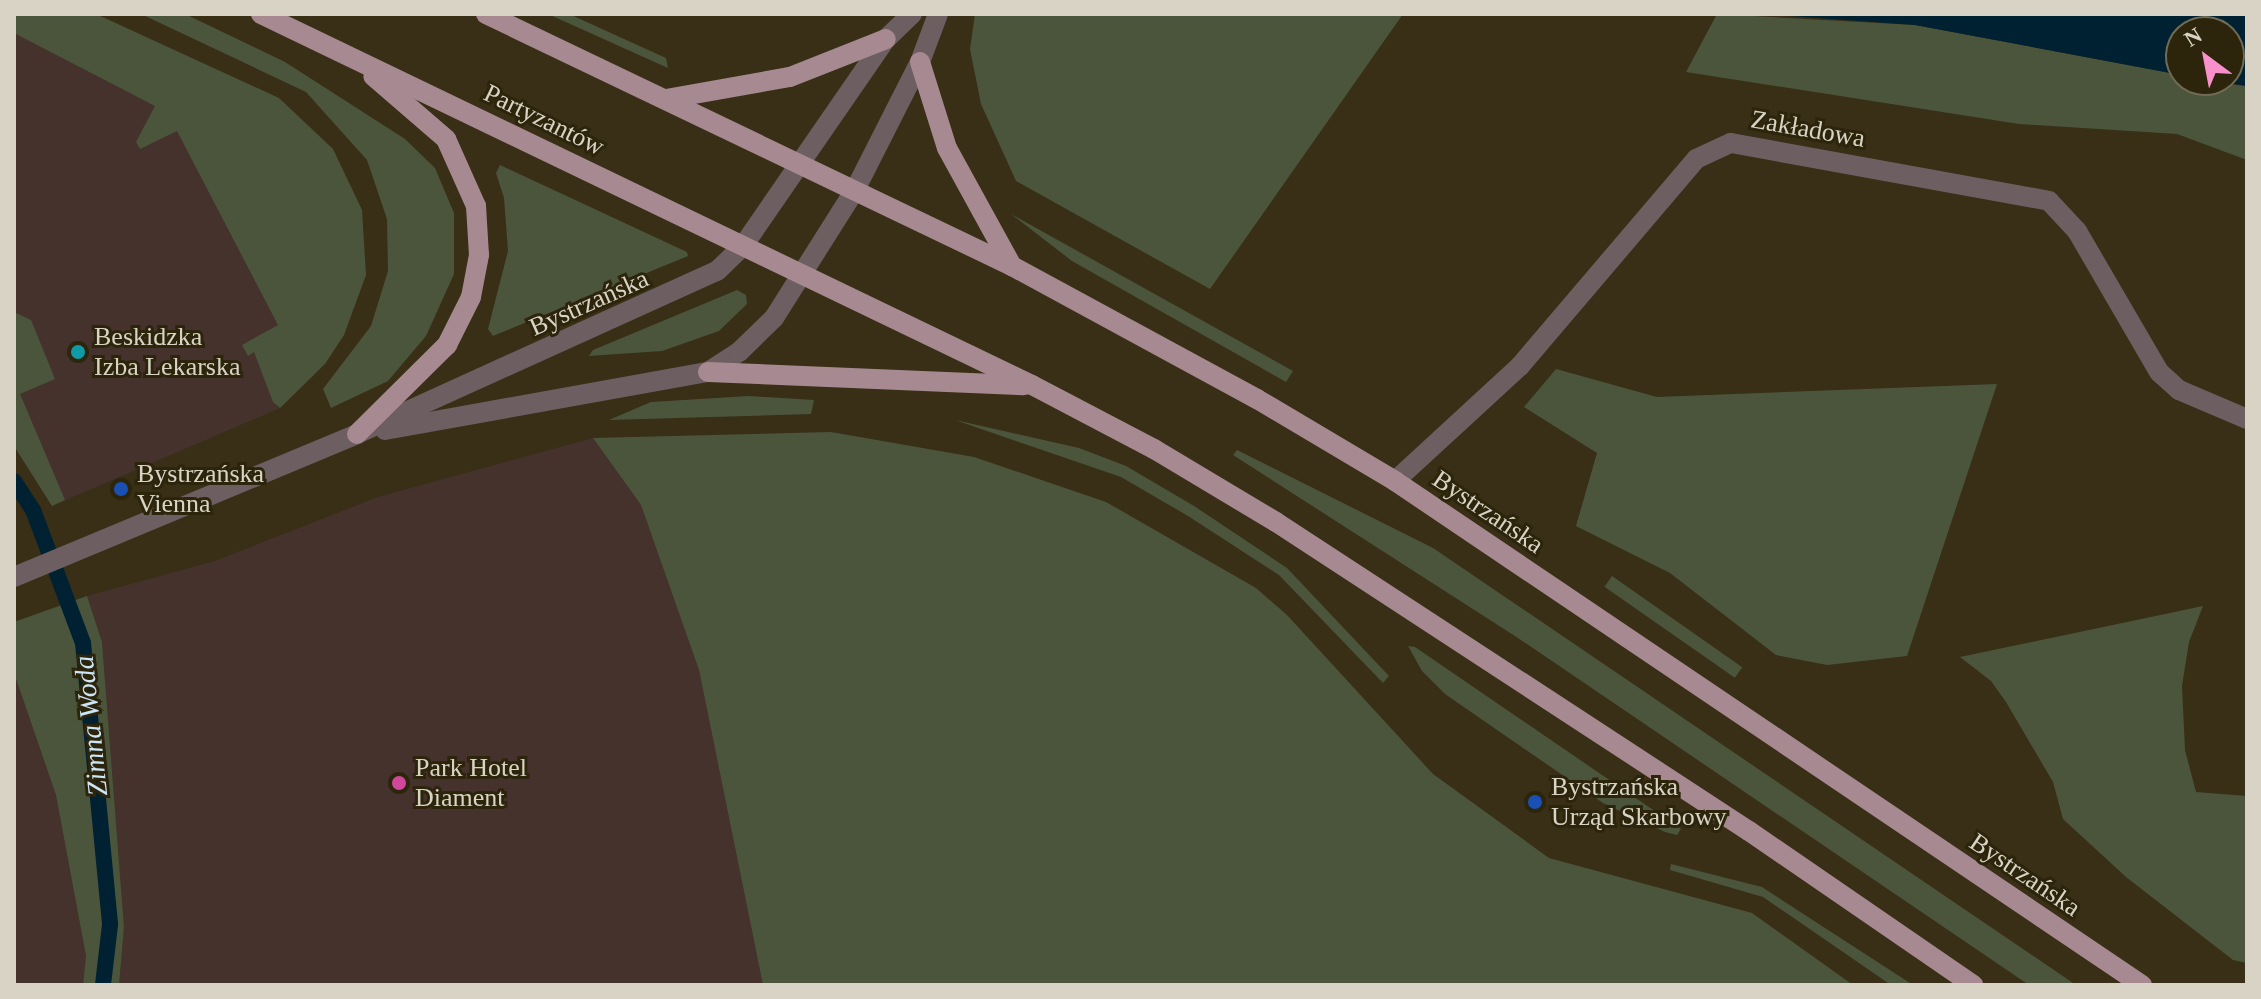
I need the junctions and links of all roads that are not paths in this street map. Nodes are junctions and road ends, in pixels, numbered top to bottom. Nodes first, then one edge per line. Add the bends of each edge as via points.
1 (261, 14) edge
2 (486, 14) edge
3 (912, 14) edge
4 (938, 14) edge
5 (886, 39) junction
6 (334, 48) junction
7 (920, 62) junction
8 (666, 99) junction
9 (799, 164) junction
10 (855, 190) junction
11 (743, 246) junction
12 (1012, 266) junction
13 (803, 275) junction
14 (708, 372) junction
15 (1032, 385) junction
16 (2247, 419) edge
17 (357, 434) junction
18 (1395, 481) junction
19 (24, 573) edge
20 (1973, 985) edge
21 (2142, 985) edge

1 - 6 main road, Partyzantów
2 - 8 main road
3 - 5 street, Bystrzańska
4 - 7 street
5 - 8 main road via 790,77
5 - 9 street, Bystrzańska
6 - 11 main road, Partyzantów
6 - 17 main road via 421,112 446,139 466,175 480,233 471,297 447,345
7 - 10 street
7 - 12 main road via 952,159
8 - 9 main road
9 - 10 main road
9 - 11 street, Bystrzańska
10 - 12 main road, Bystrzańska
10 - 13 street, Bystrzańska
11 - 13 main road, Partyzantów
11 - 17 street, Bystrzańska via 717,271 677,293
12 - 18 main road, Bystrzańska
13 - 14 street, Bystrzańska via 774,318 739,352
13 - 15 main road
14 - 15 main road
14 - 17 street, Bystrzańska
15 - 20 main road via 1276,522 1749,831
16 - 18 street, Zakładowa via 2179,390 2159,372 2077,231 2049,201 1731,143 1696,159 1520,366
17 - 19 street, Bystrzańska
18 - 21 main road, Bystrzańska

